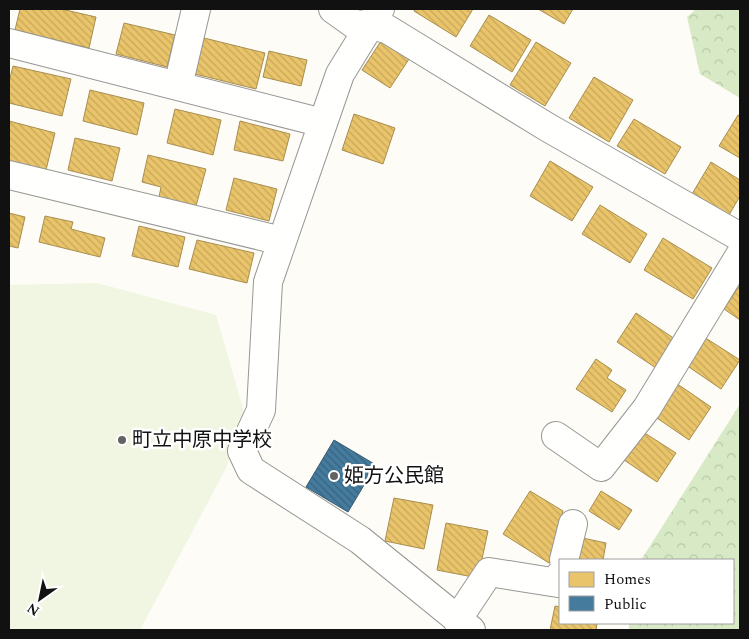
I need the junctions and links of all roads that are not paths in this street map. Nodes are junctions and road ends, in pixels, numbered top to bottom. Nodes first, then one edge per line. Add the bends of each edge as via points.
1 (196, 9) edge
2 (334, 9) edge
3 (375, 17) edge
4 (9, 43) edge
5 (178, 86) junction
6 (323, 123) junction
7 (9, 175) edge
8 (740, 237) edge
9 (282, 242) junction
10 (740, 255) edge
11 (556, 436) dead end
12 (573, 524) dead end
13 (564, 559) edge
14 (559, 579) edge
15 (464, 625) edge

1 - 5 street
2 - 3 street via 354,24
3 - 6 street via 340,74
3 - 8 street via 387,29 547,127
4 - 5 street
5 - 6 street
6 - 9 street
7 - 9 street
9 - 15 street via 268,282 261,410 242,451 251,470 360,540
10 - 11 street via 647,408 601,467
12 - 13 street
14 - 15 street via 558,583 489,572

